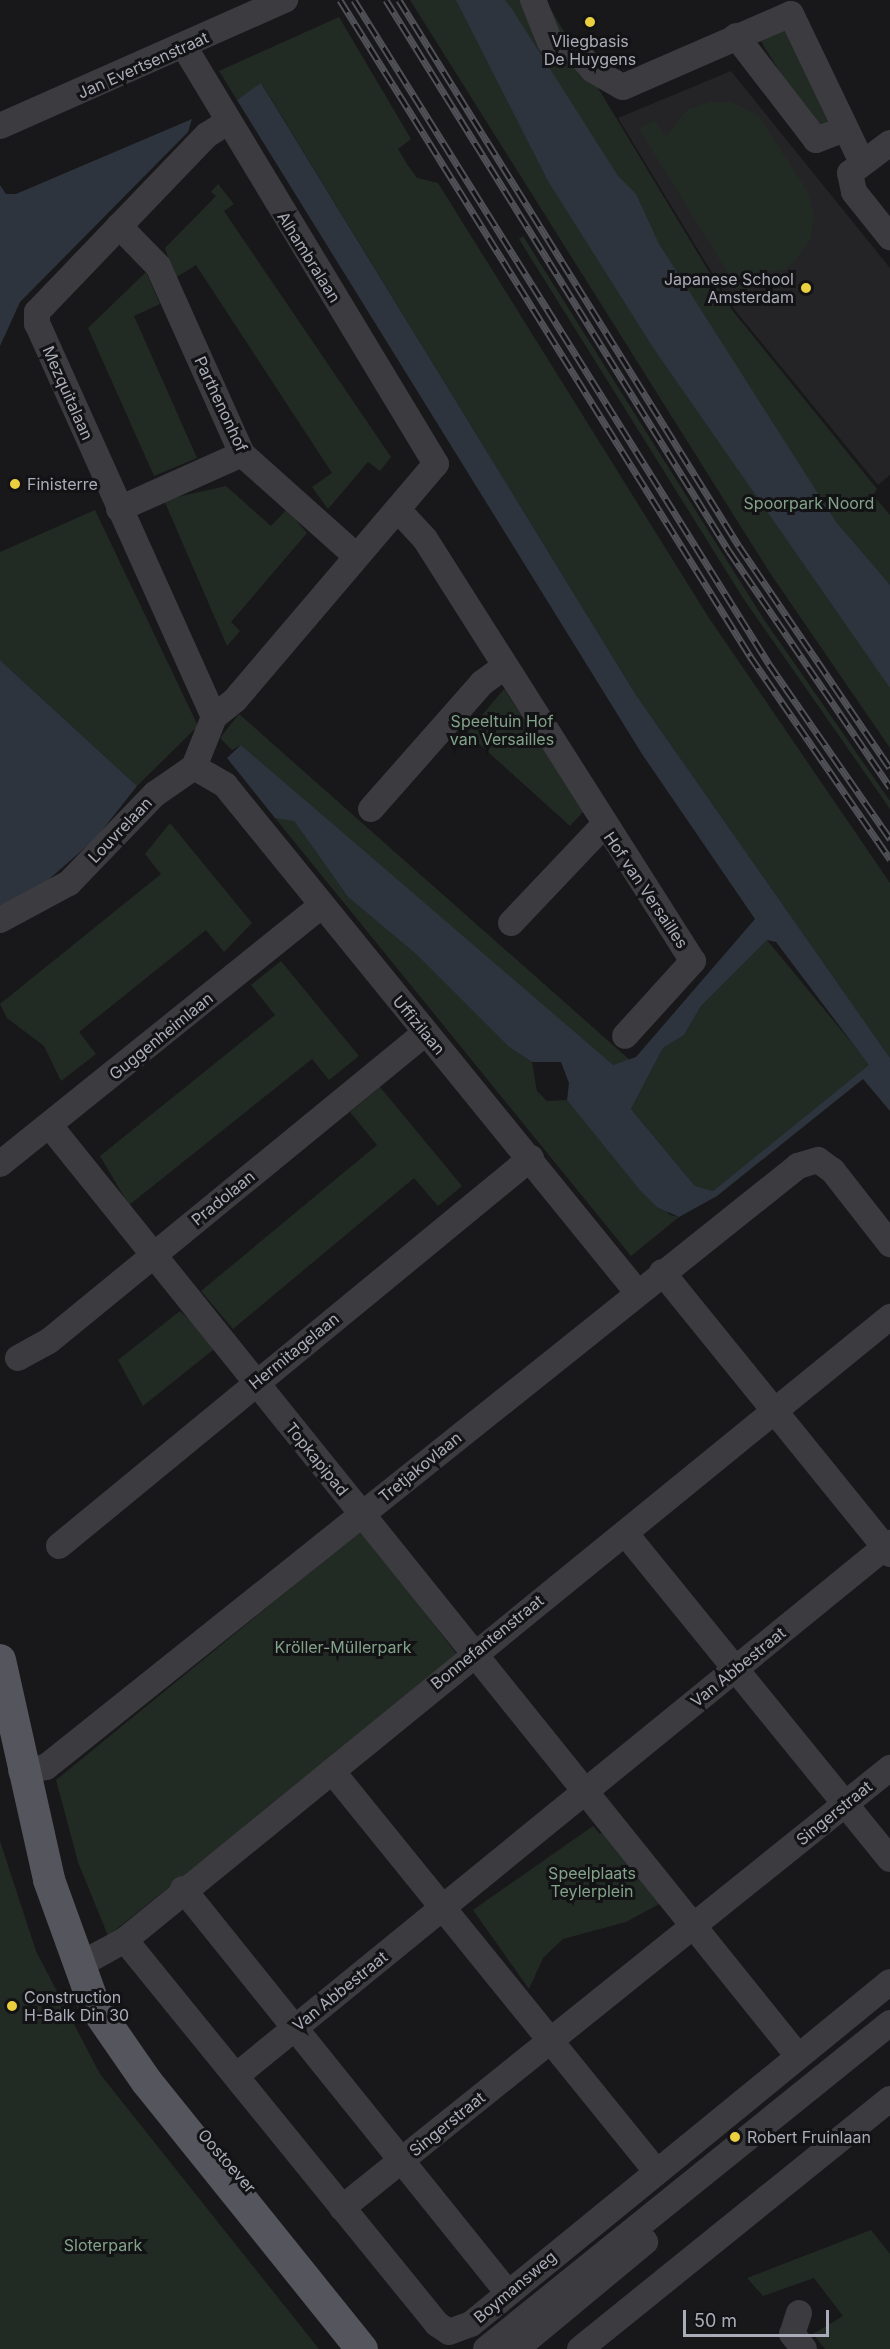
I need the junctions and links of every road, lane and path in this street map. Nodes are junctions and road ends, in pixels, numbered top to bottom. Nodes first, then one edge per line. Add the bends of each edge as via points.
1 (285, 0) edge
2 (533, 0) edge
3 (736, 36) junction
4 (185, 48) junction
5 (226, 123) junction
6 (0, 126) edge
7 (845, 129) junction
8 (890, 143) edge
9 (861, 160) junction
10 (119, 226) junction
11 (890, 237) edge
12 (242, 454) junction
13 (119, 509) junction
14 (399, 511) junction
15 (356, 556) junction
16 (504, 666) junction
17 (214, 717) junction
18 (194, 767) junction
19 (371, 809) dead end
20 (603, 826) junction
21 (321, 906) junction
22 (0, 920) edge
23 (511, 923) dead end
24 (425, 1033) junction
25 (625, 1036) dead end
26 (50, 1126) junction
27 (531, 1158) junction
28 (0, 1164) edge
29 (890, 1244) edge
30 (153, 1256) junction
31 (662, 1272) junction
32 (637, 1292) junction
33 (890, 1317) edge
34 (18, 1358) dead end
35 (255, 1383) junction
36 (773, 1409) junction
37 (362, 1514) junction
38 (625, 1533) junction
39 (59, 1546) dead end
40 (888, 1548) edge
41 (473, 1652) junction
42 (0, 1660) edge
43 (736, 1669) junction
44 (890, 1768) edge
45 (21, 1771) junction
46 (332, 1771) junction
47 (585, 1791) junction
48 (846, 1804) junction
49 (890, 1859) edge
50 (183, 1889) junction
51 (444, 1906) junction
52 (693, 1925) junction
53 (125, 1940) junction
54 (83, 1963) junction
55 (890, 1983) edge
56 (890, 2023) edge
57 (294, 2029) junction
58 (551, 2040) junction
59 (890, 2043) edge
60 (798, 2056) junction
61 (236, 2076) junction
62 (890, 2099) edge
63 (402, 2160) junction
64 (656, 2171) junction
65 (342, 2208) junction
66 (508, 2293) junction
67 (799, 2313) dead end
68 (525, 2340) edge
69 (362, 2349) edge
70 (385, 2349) edge
71 (486, 2349) edge
72 (580, 2349) edge
73 (804, 2349) edge

1 - 4 street, Jan Evertsenstraat
2 - 3 street via 549,42 577,52 593,70 623,87
3 - 7 street via 816,140
3 - 7 street via 791,14
4 - 5 street, Alhambralaan
4 - 6 street, Jan Evertsenstraat
5 - 10 street, Mezquitalaan via 207,135
5 - 14 street, Alhambralaan via 436,464
7 - 9 street
8 - 9 street
9 - 11 street via 850,173 854,192
10 - 12 street, Parthenonhof via 158,266
10 - 13 street, Mezquitalaan via 37,312 37,324
12 - 13 street
12 - 15 street, Parthenonhof
13 - 17 street, Mezquitalaan
14 - 15 street
14 - 16 street, Hof van Versailles via 425,539
15 - 17 street via 235,700
16 - 19 street via 482,682
16 - 20 street, Hof van Versailles
17 - 18 street
18 - 21 street, Uffizilaan via 225,785
18 - 22 street, Louvrelaan via 155,794 69,883
20 - 23 street, Hof van Versailles
20 - 25 street, Hof van Versailles via 693,961
21 - 24 street, Uffizilaan
21 - 26 street, Guggenheimlaan
24 - 27 street, Uffizilaan
24 - 30 street, Pradolaan
26 - 28 street, Guggenheimlaan
26 - 30 street, Topkapipad
27 - 32 street, Uffizilaan
27 - 35 street, Hermitagelaan
29 - 31 street, Tretjakovlaan via 818,1160 798,1166
30 - 34 street, Pradolaan via 49,1341
30 - 35 street, Topkapipad
31 - 32 street, Tretjakovlaan
31 - 36 street
32 - 37 street, Tretjakovlaan
33 - 36 street, Bonnefantenstraat
35 - 37 street, Topkapipad
35 - 39 street, Hermitagelaan
36 - 38 street, Bonnefantenstraat
36 - 40 street
37 - 41 street, Topkapipad
37 - 45 street, Tretjakovlaan via 46,1767
38 - 41 street, Bonnefantenstraat
38 - 43 street
40 - 43 street, Van Abbestraat
41 - 46 street, Bonnefantenstraat
41 - 47 street, Topkapipad
42 - 45 main road, Oostoever
43 - 47 street, Van Abbestraat
43 - 48 street
44 - 48 street, Singerstraat
45 - 54 main road, Oostoever via 49,1880
46 - 50 street, Bonnefantenstraat
46 - 51 street
47 - 51 street, Van Abbestraat
47 - 52 street, Topkapipad
48 - 49 street
48 - 52 street, Singerstraat
50 - 53 street, Bonnefantenstraat
50 - 57 street
51 - 57 street, Van Abbestraat
51 - 58 street
52 - 58 street, Singerstraat
52 - 60 street
53 - 54 street, Bonnefantenstraat
53 - 61 street, Boymansweg
54 - 69 main road, Oostoever via 95,2007 147,2082
54 - 70 main road, Oostoever via 155,2076
55 - 60 street, Boymansweg
56 - 68 street
57 - 61 street, Van Abbestraat
57 - 63 street
58 - 63 street, Singerstraat
58 - 64 street
59 - 68 street
60 - 64 street, Boymansweg
61 - 65 street, Boymansweg
62 - 72 street
63 - 65 street, Singerstraat
63 - 66 street
64 - 66 street, Boymansweg
65 - 66 street, Boymansweg via 445,2331 463,2329
67 - 73 street via 792,2334
68 - 71 street

